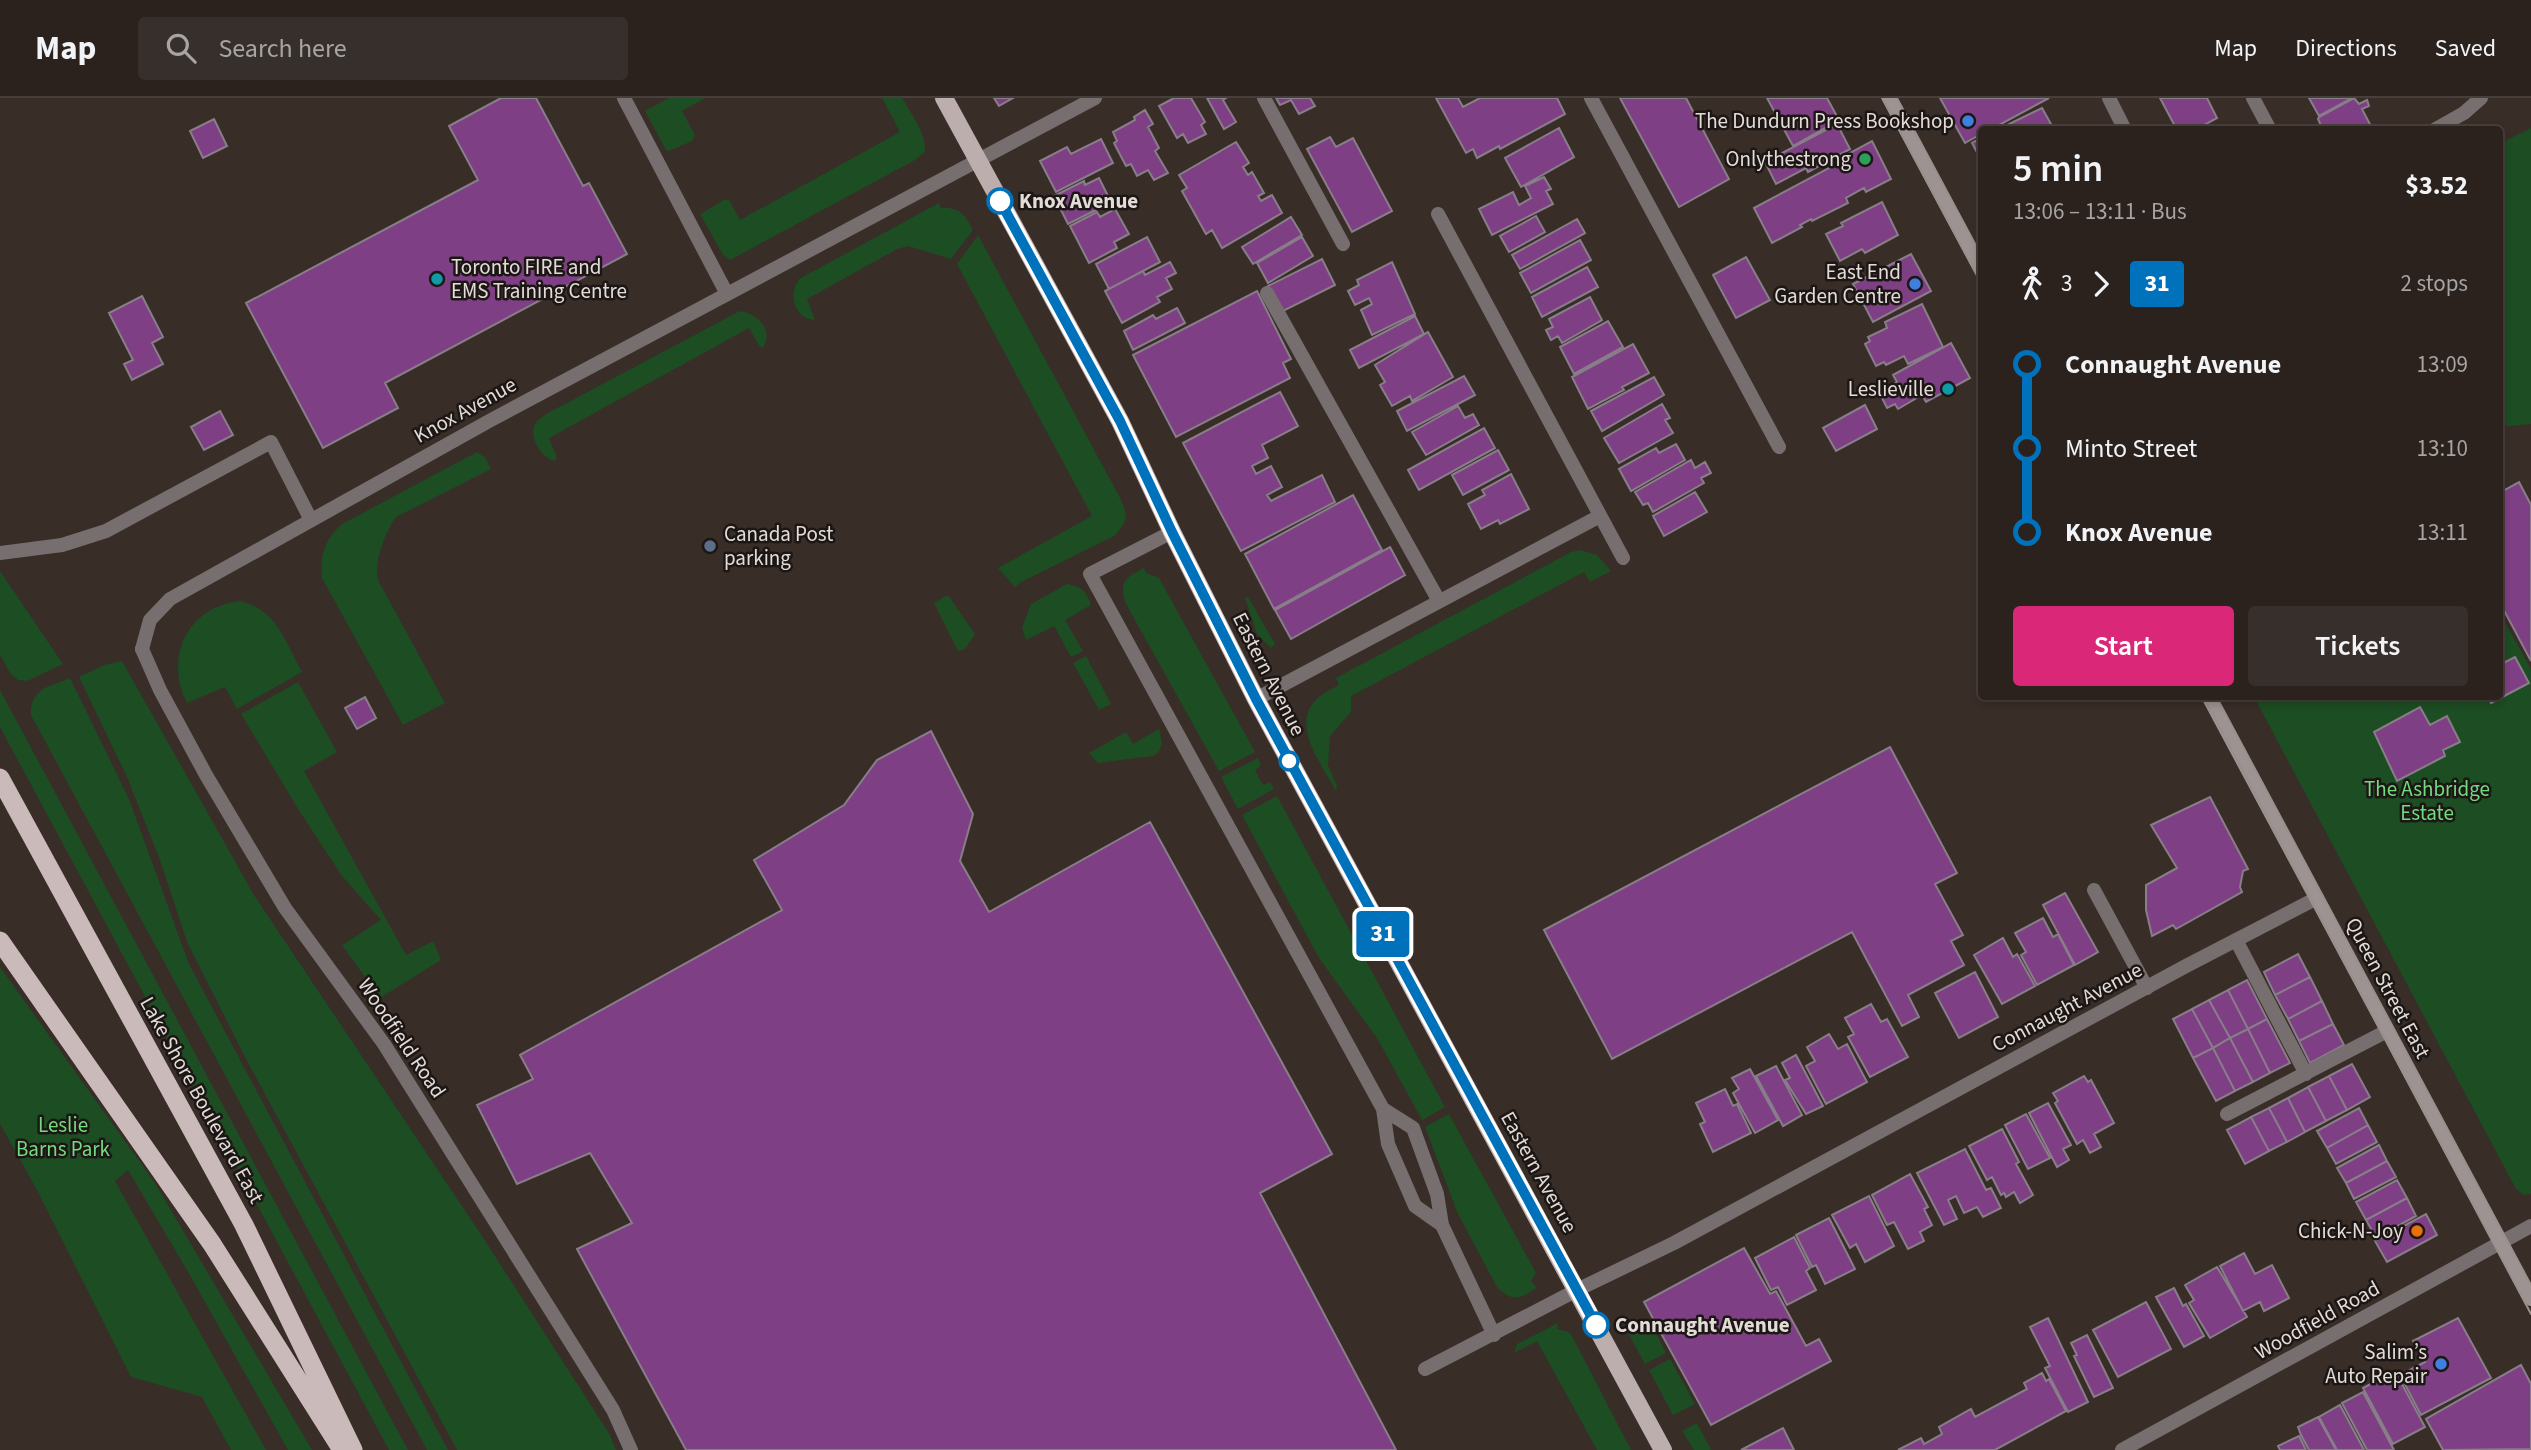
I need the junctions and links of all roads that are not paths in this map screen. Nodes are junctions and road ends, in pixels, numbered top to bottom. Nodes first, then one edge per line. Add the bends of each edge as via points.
1 (624, 98) edge
2 (944, 98) edge
3 (1095, 98) edge
4 (1264, 98) edge
5 (1591, 98) edge
6 (1889, 98) edge
7 (2109, 98) edge
8 (2253, 98) edge
9 (2481, 98) edge
10 (2123, 126) edge
11 (2268, 126) edge
12 (2441, 126) edge
13 (977, 159) junction
14 (1438, 214) dead end
15 (1343, 244) dead end
16 (1978, 264) edge
17 (727, 293) junction
18 (1267, 293) dead end
19 (1779, 447) dead end
20 (1600, 516) junction
21 (311, 520) junction
22 (1172, 532) junction
23 (0, 553) edge
24 (1623, 558) dead end
25 (1439, 601) junction
26 (142, 649) joint
27 (1256, 699) junction
28 (2210, 700) edge
29 (0, 778) edge
30 (2094, 890) dead end
31 (2317, 898) junction
32 (2236, 940) junction
33 (0, 941) edge
34 (2147, 988) junction
35 (2388, 1031) junction
36 (2306, 1074) junction
37 (1383, 1109) junction
38 (2227, 1114) dead end
39 (1442, 1225) junction
40 (2531, 1226) edge
41 (2500, 1242) junction
42 (1577, 1290) junction
43 (2531, 1299) edge
44 (1494, 1335) junction
45 (1425, 1369) dead end
46 (342, 1450) edge
47 (353, 1450) edge
48 (631, 1450) edge
49 (1663, 1450) edge
50 (2123, 1450) edge

1 - 17 street
2 - 13 main road, Eastern Avenue
3 - 13 street, Knox Avenue
4 - 15 street
5 - 19 street
6 - 16 main road
7 - 10 street
8 - 11 street
9 - 12 street
13 - 17 street, Knox Avenue
13 - 22 main road, Eastern Avenue via 1120,421
14 - 20 street
17 - 21 street, Knox Avenue
18 - 25 street
20 - 24 street
20 - 25 street
21 - 23 street via 271,442 106,531 62,545
21 - 26 street, Knox Avenue via 170,599 150,620
22 - 27 main road, Eastern Avenue
22 - 37 street via 1090,575
25 - 27 street
26 - 48 street, Woodfield Road via 193,751 285,908 384,1044 613,1410
27 - 42 main road, Eastern Avenue
28 - 31 main road, Queen Street East
29 - 47 highway, Lake Shore Boulevard East via 244,1225
30 - 34 street
31 - 32 street, Connaught Avenue
31 - 35 main road, Queen Street East
32 - 34 street, Connaught Avenue
32 - 36 street
33 - 46 highway via 212,1244
34 - 42 street, Connaught Avenue via 1674,1243
35 - 36 street
35 - 41 main road, Queen Street East
36 - 38 street
37 - 39 street via 1388,1144 1415,1206
37 - 39 street via 1413,1128 1437,1194
39 - 44 street
40 - 41 street, Woodfield Road
41 - 43 main road, Queen Street East
41 - 50 street, Woodfield Road
42 - 44 street, Connaught Avenue
42 - 49 main road, Eastern Avenue
44 - 45 street, Connaught Avenue

